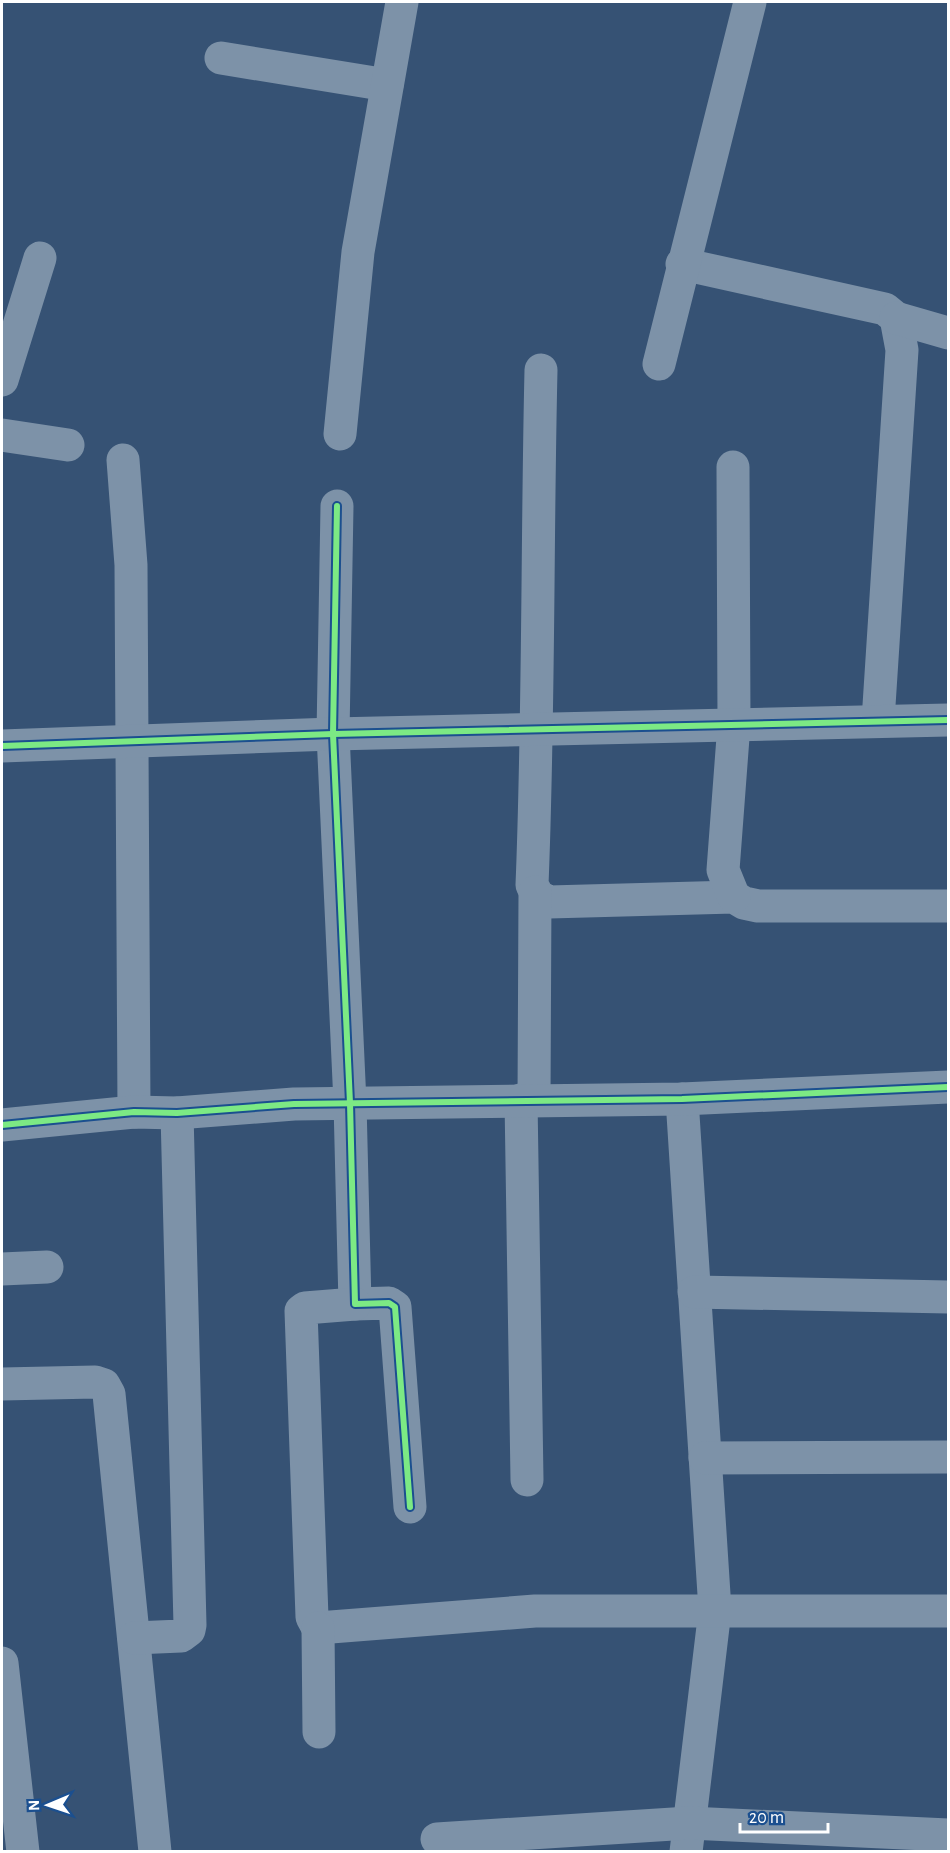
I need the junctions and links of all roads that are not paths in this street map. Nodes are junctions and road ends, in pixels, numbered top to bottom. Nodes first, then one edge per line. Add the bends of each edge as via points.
1 (402, 2) edge
2 (750, 2) edge
3 (221, 58) dead end
4 (387, 84) junction
5 (40, 258) dead end
6 (682, 264) junction
7 (896, 318) junction
8 (948, 333) edge
9 (659, 364) dead end
10 (541, 370) dead end
11 (2, 380) edge
12 (340, 434) dead end
13 (2, 435) edge
14 (68, 445) dead end
15 (123, 460) dead end
16 (733, 467) dead end
17 (337, 506) dead end
18 (948, 720) edge
19 (878, 721) junction
20 (734, 724) junction
21 (538, 729) junction
22 (333, 734) junction
23 (133, 742) junction
24 (2, 746) edge
25 (535, 892) junction
26 (734, 897) junction
27 (948, 906) edge
28 (948, 1087) edge
29 (528, 1100) junction
30 (682, 1100) junction
31 (350, 1103) junction
32 (134, 1112) junction
33 (177, 1113) junction
34 (2, 1125) edge
35 (47, 1267) dead end
36 (2, 1269) edge
37 (694, 1292) junction
38 (948, 1297) edge
39 (355, 1304) junction
40 (2, 1384) edge
41 (948, 1457) edge
42 (705, 1458) junction
43 (527, 1480) dead end
44 (410, 1507) dead end
45 (715, 1610) junction
46 (948, 1611) edge
47 (318, 1628) junction
48 (134, 1638) junction
49 (2, 1663) edge
50 (319, 1732) dead end
51 (948, 1835) edge
52 (688, 1837) edge
53 (437, 1839) dead end
54 (23, 1851) edge
55 (155, 1851) edge

1 - 4 street
2 - 6 street
3 - 4 street
4 - 12 street via 358,252
5 - 11 street
6 - 7 street via 885,309
6 - 9 street
7 - 8 street
7 - 19 street via 902,350
10 - 21 street
13 - 14 street
15 - 23 street via 131,565
16 - 20 street
17 - 22 street
18 - 19 street
19 - 20 street
20 - 21 street
20 - 26 street via 723,870
21 - 22 street
21 - 25 street via 532,885
22 - 23 street
22 - 31 street
23 - 24 street
23 - 32 street
25 - 26 street via 549,902
25 - 29 street
26 - 27 street via 758,906
28 - 30 street
29 - 30 street
29 - 31 street
29 - 43 street
30 - 37 street
31 - 33 street
31 - 39 street
32 - 33 street
32 - 34 street
33 - 48 street via 190,1625 181,1636
35 - 36 street
37 - 38 street
37 - 42 street
39 - 44 street via 389,1303 395,1307
39 - 47 street via 301,1311 312,1617
40 - 48 street via 105,1385
41 - 42 street
42 - 45 street
45 - 46 street
45 - 47 street via 535,1611
45 - 52 street
47 - 50 street
48 - 55 street
49 - 54 street
51 - 52 street
52 - 53 street

